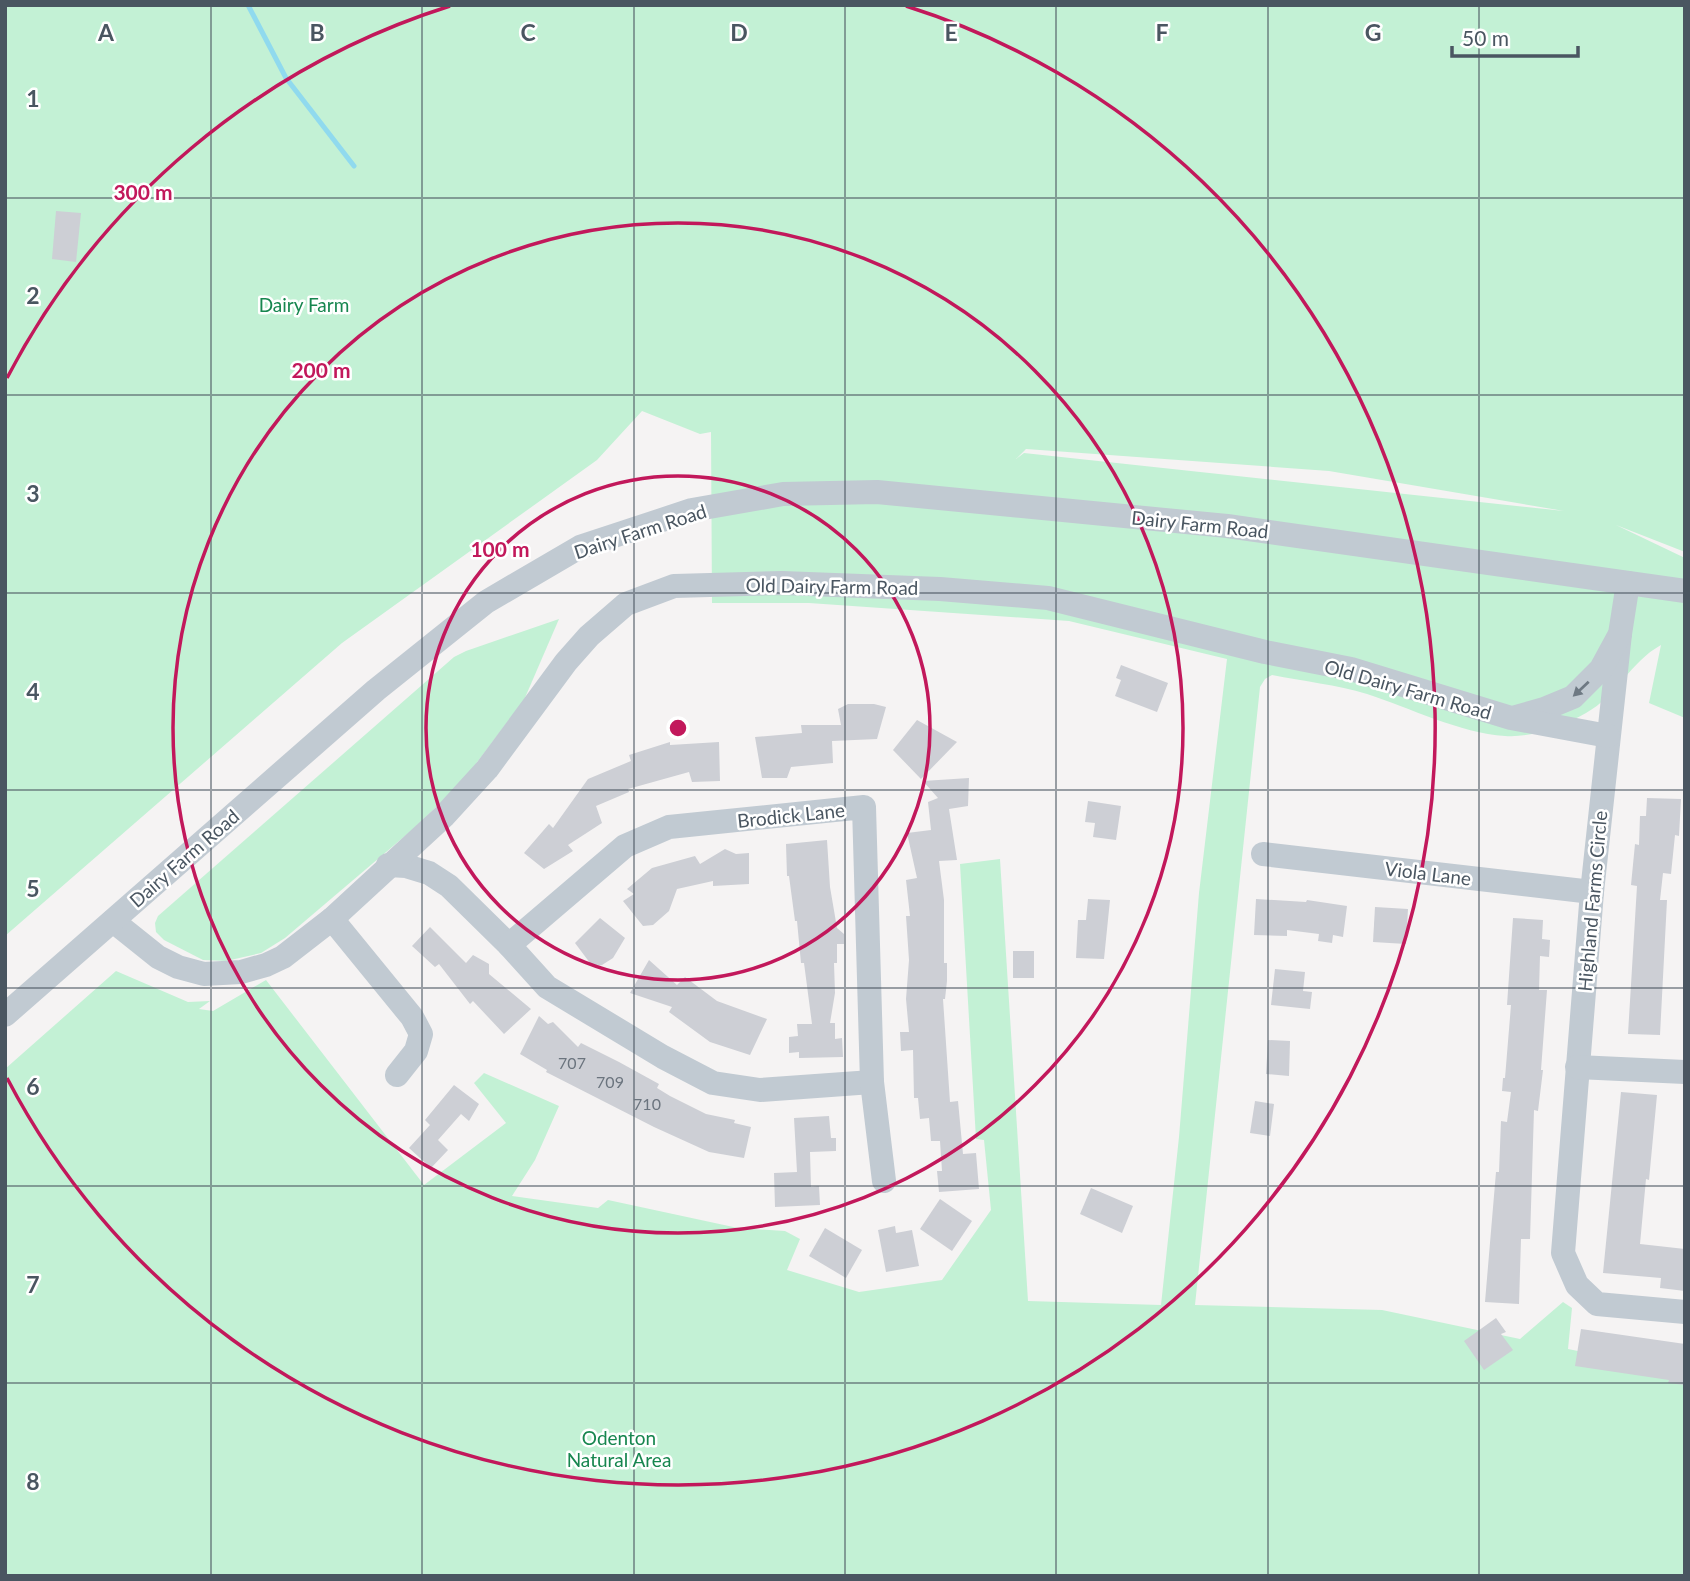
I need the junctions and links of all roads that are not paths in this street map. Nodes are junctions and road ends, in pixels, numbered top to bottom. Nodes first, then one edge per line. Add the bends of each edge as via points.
1 (1628, 583) junction
2 (1685, 591) edge
3 (1620, 634) junction
4 (1511, 718) junction
5 (1608, 736) junction
6 (1263, 854) dead end
7 (388, 866) junction
8 (1592, 891) junction
9 (332, 919) junction
10 (113, 921) junction
11 (509, 945) junction
12 (5, 1015) edge
13 (1577, 1067) junction
14 (1685, 1072) edge
15 (397, 1075) dead end
16 (872, 1082) junction
17 (884, 1181) dead end
18 (1685, 1312) edge

1 - 2 street, Dairy Farm Road
1 - 3 street, Old Dairy Farm Road
1 - 10 street, Dairy Farm Road via 1227,526 877,492 783,494 692,510 580,547 486,602 376,690
3 -> 4 street, Old Dairy Farm Road via 1601,669 1573,697
3 - 5 street, Highland Farms Circle
4 - 5 street
4 - 7 street, Old Dairy Farm Road via 1351,669 1048,598 782,583 674,586 626,604 589,636 487,769
5 - 8 street, Highland Farms Circle
6 - 8 street, Viola Lane
7 - 9 street, Old Dairy Farm Road
7 - 11 street via 429,873 449,886
8 - 13 street, Highland Farms Circle
9 - 10 street, Old Dairy Farm Road via 283,957 222,974 178,967
9 - 15 street via 421,1034 416,1052
10 - 12 street, Dairy Farm Road
11 - 16 street via 547,986 713,1083 760,1090
11 - 16 street, Brodick Lane via 625,846 669,827 864,807
13 - 14 street
13 - 18 street, Highland Farms Circle via 1563,1253 1577,1285 1597,1304
16 - 17 street, Brodick Lane

